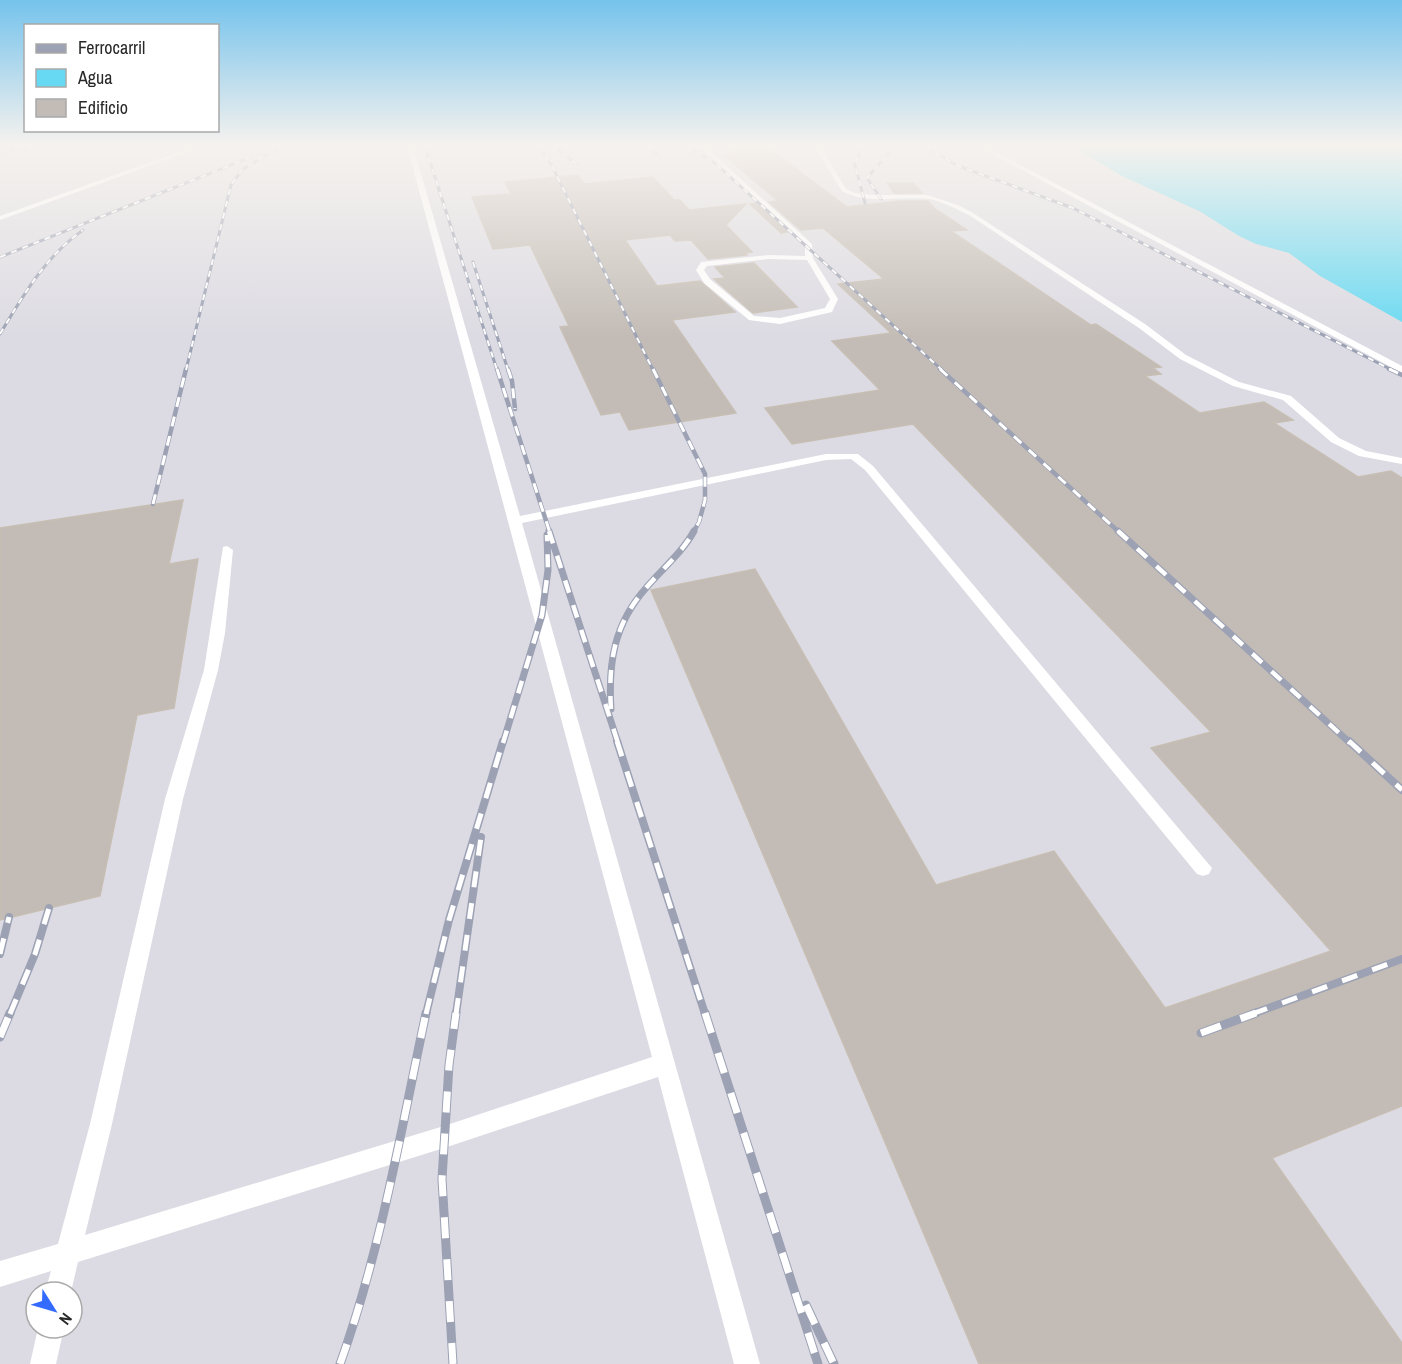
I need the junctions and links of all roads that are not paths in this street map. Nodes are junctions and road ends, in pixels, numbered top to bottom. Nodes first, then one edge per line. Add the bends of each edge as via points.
1 (23, 210) edge
2 (428, 210) edge
3 (771, 210) edge
4 (964, 210) edge
5 (1101, 210) edge
6 (0, 218) edge
7 (810, 258) junction
8 (1402, 370) edge
9 (1402, 461) edge
10 (514, 521) junction
11 (226, 550) dead end
12 (1203, 868) dead end
13 (664, 1064) junction
14 (66, 1255) junction
15 (0, 1274) edge
16 (61, 1280) edge
17 (48, 1340) edge
18 (43, 1364) edge
19 (747, 1364) edge

1 - 6 lane
2 - 10 lane
3 - 7 lane via 809,246
4 - 9 lane via 1183,357 1236,384 1287,398 1335,440 1362,454
5 - 8 lane
7 - 7 lane via 727,260 704,264 700,270 707,281 752,318 790,320 829,310 834,299
10 - 12 lane via 826,456 854,456 869,468
10 - 13 lane
11 - 14 lane via 211,670 174,799 101,1124
13 - 14 lane
13 - 19 lane
14 - 15 lane
14 - 16 lane
17 - 18 lane

